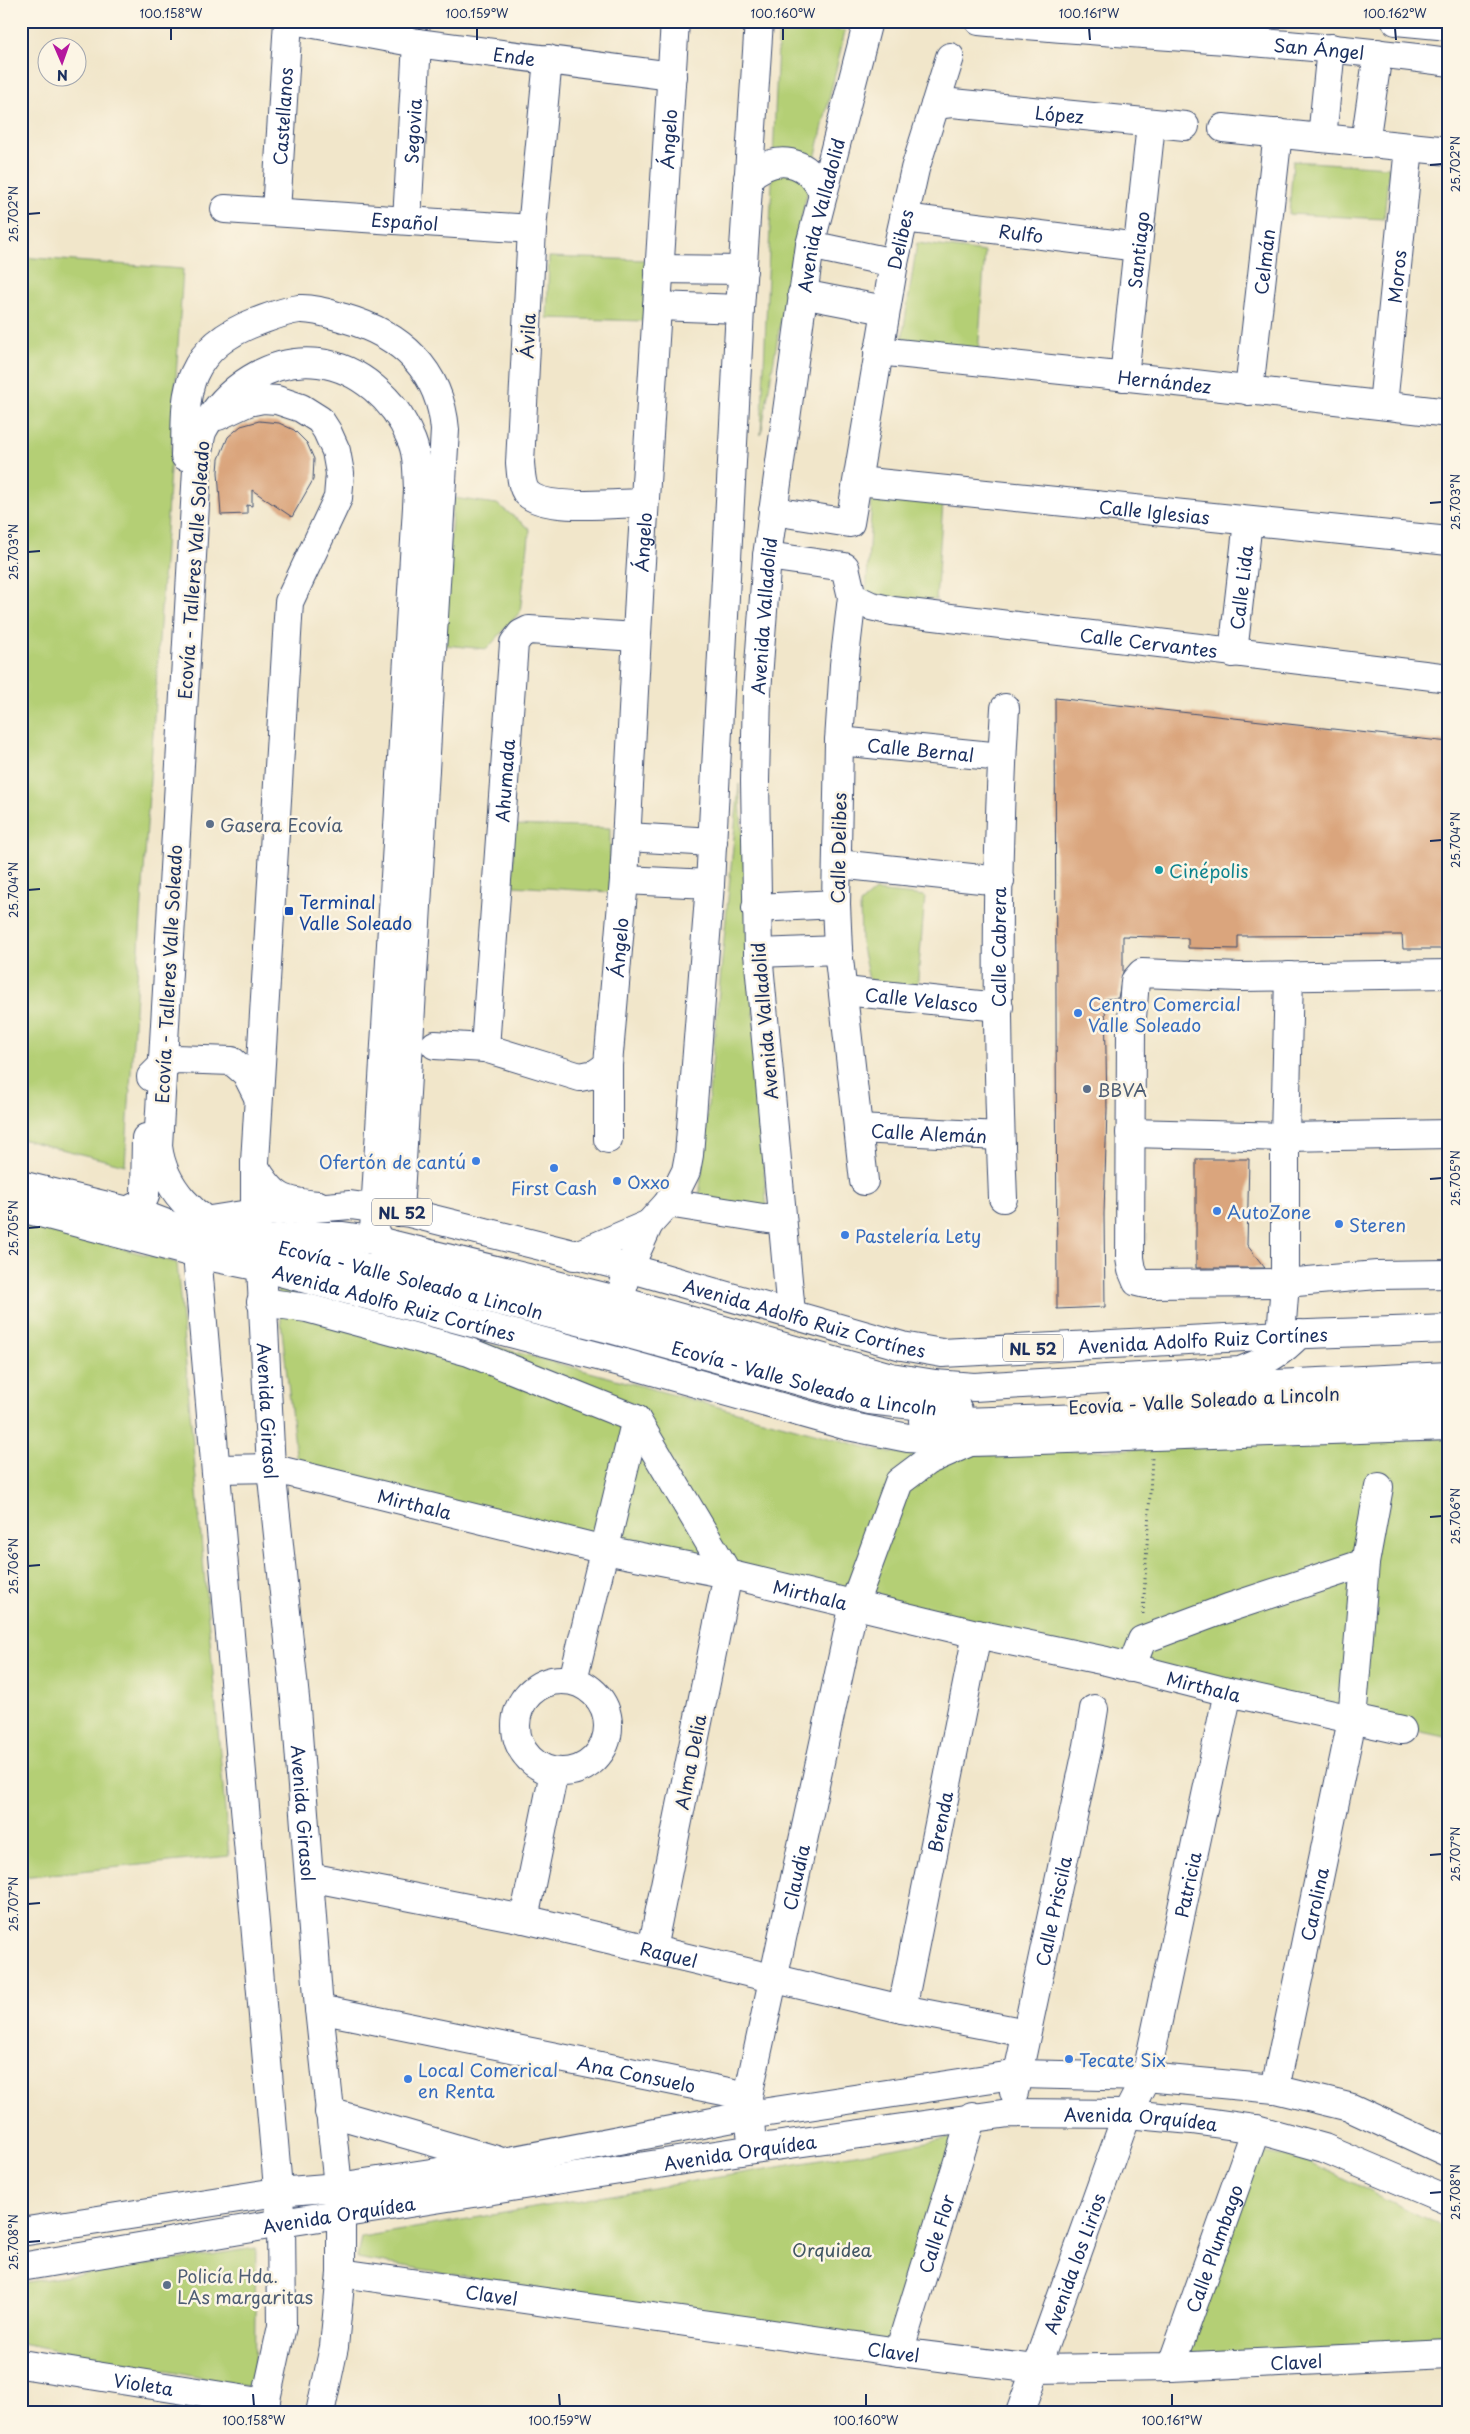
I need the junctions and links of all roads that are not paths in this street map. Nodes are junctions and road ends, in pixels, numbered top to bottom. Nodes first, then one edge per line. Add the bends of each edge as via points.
1 (288, 21) edge
2 (298, 21) edge
3 (675, 21) edge
4 (759, 21) edge
5 (868, 21) edge
6 (980, 21) edge
7 (1396, 21) edge
8 (1449, 26) edge
9 (1158, 28) edge
10 (417, 44) junction
11 (1331, 48) junction
12 (1378, 52) junction
13 (950, 57) dead end
14 (548, 60) junction
15 (1449, 62) edge
16 (672, 76) junction
17 (934, 106) junction
18 (1151, 124) junction
19 (1185, 126) dead end
20 (1223, 128) dead end
21 (1278, 133) junction
22 (1322, 138) junction
23 (1365, 142) junction
24 (1409, 147) junction
25 (1449, 151) edge
26 (748, 178) junction
27 (823, 193) junction
28 (225, 209) dead end
29 (276, 211) junction
30 (904, 218) junction
31 (407, 220) junction
32 (532, 229) junction
33 (810, 245) junction
34 (1138, 247) junction
35 (894, 263) junction
36 (660, 269) junction
37 (743, 270) junction
38 (802, 294) junction
39 (657, 306) junction
40 (740, 309) junction
41 (885, 310) junction
42 (878, 352) junction
43 (1124, 377) junction
44 (1249, 390) junction
45 (1383, 406) junction
46 (1449, 413) edge
47 (196, 433) junction
48 (858, 481) junction
49 (644, 503) junction
50 (773, 511) junction
51 (1248, 521) junction
52 (1449, 541) edge
53 (767, 556) junction
54 (852, 597) junction
55 (636, 637) junction
56 (1234, 653) junction
57 (1449, 678) edge
58 (1005, 708) dead end
59 (839, 741) junction
60 (1002, 757) junction
61 (627, 837) junction
62 (712, 842) junction
63 (838, 864) junction
64 (624, 880) junction
65 (1000, 880) junction
66 (710, 884) junction
67 (836, 904) junction
68 (756, 908) junction
69 (838, 950) junction
70 (758, 953) junction
71 (1449, 974) edge
72 (1289, 976) junction
73 (844, 991) junction
74 (999, 1007) junction
75 (436, 1045) dead end
76 (485, 1048) junction
77 (608, 1065) junction
78 (156, 1072) junction
79 (258, 1097) junction
80 (858, 1129) junction
81 (1130, 1133) junction
82 (1449, 1134) edge
83 (1000, 1136) junction
84 (1285, 1137) junction
85 (608, 1139) dead end
86 (144, 1163) junction
87 (255, 1167) junction
88 (864, 1181) dead end
89 (21, 1185) edge
90 (1003, 1198) dead end
91 (668, 1203) junction
92 (330, 1206) junction
93 (21, 1208) edge
94 (387, 1210) junction
95 (134, 1213) junction
96 (256, 1213) junction
97 (782, 1221) junction
98 (649, 1224) junction
99 (191, 1233) junction
100 (378, 1240) junction
101 (259, 1253) junction
102 (574, 1256) junction
103 (629, 1268) junction
104 (1449, 1274) edge
105 (1285, 1283) junction
106 (261, 1302) junction
107 (791, 1313) junction
108 (1449, 1329) edge
109 (1290, 1334) junction
110 (617, 1335) junction
111 (1449, 1376) edge
112 (1449, 1388) edge
113 (1449, 1399) edge
114 (1449, 1413) edge
115 (636, 1419) junction
116 (1449, 1426) edge
117 (919, 1438) junction
118 (970, 1442) junction
119 (217, 1468) junction
120 (271, 1468) junction
121 (899, 1482) junction
122 (1379, 1487) dead end
123 (605, 1550) junction
124 (1365, 1563) junction
125 (728, 1574) junction
126 (854, 1604) junction
127 (977, 1634) junction
128 (1131, 1668) junction
129 (573, 1680) junction
130 (1228, 1692) junction
131 (1094, 1709) dead end
132 (1352, 1720) junction
133 (1402, 1730) dead end
134 (554, 1772) junction
135 (309, 1877) junction
136 (524, 1920) junction
137 (652, 1949) junction
138 (774, 1978) junction
139 (319, 2009) junction
140 (902, 2009) junction
141 (1026, 2033) junction
142 (1018, 2074) junction
143 (1146, 2076) junction
144 (1275, 2089) junction
145 (749, 2106) junction
146 (329, 2112) junction
147 (1009, 2113) junction
148 (1127, 2114) junction
149 (972, 2116) junction
150 (1256, 2129) junction
151 (754, 2149) junction
152 (1449, 2153) edge
153 (504, 2162) junction
154 (338, 2186) junction
155 (277, 2192) junction
156 (1449, 2201) edge
157 (341, 2214) junction
158 (281, 2223) junction
159 (21, 2232) edge
160 (21, 2266) edge
161 (340, 2273) junction
162 (899, 2352) junction
163 (1449, 2354) edge
164 (21, 2364) edge
165 (1172, 2367) junction
166 (1034, 2369) junction
167 (264, 2408) edge
168 (324, 2412) edge
169 (1020, 2413) edge

1 - 29 street, Castellanos
2 - 10 street, Ende
3 - 16 street, Ángelo
4 - 26 street, Avenida Valladolid
5 - 27 street, Avenida Valladolid
6 - 9 street, San Ángel
7 - 8 street
9 - 11 street, San Ángel
10 - 14 street, Ende
10 - 31 street, Segovia
11 - 12 street, San Ángel
11 - 22 street
12 - 15 street, San Ángel
12 - 23 street
13 - 17 street, Delibes
14 - 16 street, Ende
14 - 32 street, Ávila
16 - 36 street, Ángelo
17 - 18 street, López via 952,103
17 - 30 street, Delibes
18 - 19 street, López
18 - 34 street, Santiago
20 - 21 street
21 - 22 street
21 - 44 street, Celmán
22 - 23 street
23 - 24 street
24 - 25 street
24 - 45 street, Moros
26 - 27 street via 768,164 790,162 811,173
26 - 37 street, Avenida Valladolid
27 - 33 street, Avenida Valladolid
28 - 29 street, Español
29 - 31 street, Español
30 - 34 street, Rulfo
30 - 35 street, Delibes
31 - 32 street, Español
32 - 49 street, Ávila via 520,463 526,492 553,504
33 - 35 street
33 - 38 street, Avenida Valladolid
34 - 43 street, Santiago
35 - 41 street, Delibes
36 - 37 street
36 - 39 street, Ángelo
37 - 40 street, Avenida Valladolid
38 - 41 street
38 - 50 street, Avenida Valladolid
39 - 40 street
39 - 49 street, Ángelo
40 - 62 street, Avenida Valladolid
41 - 42 street, Delibes
42 - 43 street, Hernández
42 - 48 street, Delibes
43 - 44 street, Hernández
44 - 45 street, Hernández
45 - 46 street, Hernández
47 - 78 street, Ecovía - Talleres Valle Soleado via 202,432 198,452
47 - 79 street, Avenida Girasol via 219,416 248,402 263,399 289,403 320,420 336,451 340,473 338,498 289,602
47 - 94 street, Ecovía - Talleres Valle Soleado via 226,398 258,374 276,367 318,363 340,368 378,391 402,421 415,452 417,500
47 - 94 street via 188,394 193,375 213,346 245,326 300,309 359,322 398,342 426,373 444,417
48 - 50 street via 850,524
48 - 51 street, Calle Iglesias
49 - 55 street, Ángelo
50 - 53 street, Avenida Valladolid
51 - 52 street, Calle Iglesias
51 - 56 street, Calle Lida
53 - 54 street, Calle Delibes via 845,567
53 - 68 street, Avenida Valladolid via 756,709
54 - 56 street, Calle Cervantes via 893,611
54 - 59 street, Calle Delibes
55 - 61 street, Ángelo
55 - 76 street, Ahumada via 529,630 514,643
56 - 57 street, Calle Cervantes
58 - 60 street, Calle Cabrera
59 - 60 street, Calle Bernal
59 - 63 street, Calle Delibes
60 - 65 street, Calle Cabrera
61 - 62 street
61 - 64 street, Ángelo
62 - 66 street, Avenida Valladolid
63 - 65 street
63 - 67 street, Calle Delibes
64 - 66 street
64 - 77 street, Ángelo
65 - 74 street, Calle Cabrera
66 - 91 street, Avenida Valladolid via 689,1155 686,1171
67 - 68 street
67 - 69 street, Calle Delibes
68 - 70 street, Avenida Valladolid
69 - 70 street
69 - 73 street, Calle Delibes
70 - 97 street, Avenida Valladolid
71 - 72 street
72 - 81 street via 1148,972 1138,976 1131,1030
72 - 84 street
73 - 74 street, Calle Velasco
73 - 80 street, Calle Delibes
74 - 83 street, Calle Cabrera
75 - 76 street
76 - 77 street via 580,1077 595,1074
77 - 85 street, Ángelo
78 - 79 street via 175,1059 232,1061 246,1073
78 - 86 street
78 - 99 street, Ecovía - Talleres Valle Soleado via 159,1158
79 - 87 street, Avenida Girasol
80 - 83 street, Calle Alemán
80 - 88 street, Calle Delibes
81 - 84 street
81 - 105 street via 1130,1258 1137,1282
82 - 84 street
83 - 90 street, Calle Cabrera
84 - 105 street
86 - 95 street via 145,1196
86 - 99 street
87 - 92 street via 272,1193 305,1204
87 - 96 street, Avenida Girasol
89 - 95 street
91 - 97 street
91 - 98 street, Avenida Valladolid
92 - 94 street, Avenida Adolfo Ruiz Cortínes / NL 52
92 - 96 street, Avenida Adolfo Ruiz Cortínes / NL 52
93 - 99 street, Avenida Adolfo Ruiz Cortínes / NL 52
94 - 100 street via 374,1230
94 - 102 street, Avenida Adolfo Ruiz Cortínes / NL 52
95 - 99 street
96 - 99 street, Avenida Adolfo Ruiz Cortínes / NL 52
96 - 101 street, Avenida Girasol
97 - 107 street, Avenida Valladolid
98 - 102 street
98 - 103 street, Avenida Valladolid
99 - 101 street, Avenida Adolfo Ruiz Cortínes / NL 52
99 - 119 street
100 - 101 street via 308,1236
100 - 110 street
101 - 106 street, Avenida Girasol
101 - 110 street, Avenida Adolfo Ruiz Cortínes / NL 52
101 - 110 street, Ecovía - Valle Soleado a Lincoln
102 - 103 street, Avenida Adolfo Ruiz Cortínes / NL 52
103 - 107 street, Avenida Adolfo Ruiz Cortínes / NL 52
103 - 110 street, Avenida Valladolid
104 - 105 street via 1377,1275
105 - 109 street
106 - 115 street via 306,1308 469,1352
106 - 120 street, Avenida Girasol
107 - 109 street, Avenida Adolfo Ruiz Cortínes / NL 52 via 902,1346 942,1353
108 - 109 street, Avenida Adolfo Ruiz Cortínes / NL 52
109 - 110 street via 1287,1347 1265,1362 1240,1371 974,1387 935,1384
110 - 111 street via 889,1393 936,1396 982,1398
110 - 112 street, Ecovía - Valle Soleado a Lincoln via 869,1400 968,1411
110 - 113 street via 862,1410 918,1420 962,1422 1083,1418
110 - 114 street via 833,1413 922,1430 982,1433
110 - 117 street, Avenida Adolfo Ruiz Cortínes / NL 52 via 848,1426
115 - 123 street
115 - 125 street
116 - 118 street, Avenida Adolfo Ruiz Cortínes / NL 52
117 - 118 street, Avenida Adolfo Ruiz Cortínes / NL 52
117 - 121 street, Claudia via 900,1464
118 - 121 street via 927,1461
119 - 120 street, Mirthala
119 - 155 street
120 - 123 street, Mirthala
120 - 135 street, Avenida Girasol via 296,1708
121 - 126 street, Claudia
122 - 124 street, Carolina
123 - 125 street, Mirthala
123 - 129 street
124 - 128 street via 1142,1640
124 - 132 street, Carolina
125 - 126 street, Mirthala
125 - 137 street, Alma Delia
126 - 127 street, Mirthala
126 - 138 street, Claudia
127 - 128 street, Mirthala
127 - 140 street, Brenda
128 - 130 street, Mirthala
129 - 134 street via 586,1685 603,1704 608,1716 608,1735 600,1753 591,1762 580,1769
129 - 134 street via 556,1679 540,1684 527,1694 518,1708 515,1724 518,1741 526,1756 538,1766
130 - 132 street, Mirthala
130 - 143 street, Patricia
131 - 141 street, Calle Priscila
132 - 133 street, Mirthala
132 - 144 street, Carolina
134 - 136 street
135 - 136 street, Raquel
135 - 139 street, Avenida Girasol
136 - 137 street, Raquel
137 - 138 street, Raquel
138 - 140 street, Raquel
138 - 145 street, Claudia
139 - 145 street, Ana Consuelo
139 - 146 street, Avenida Girasol
140 - 141 street, Raquel
141 - 142 street, Calle Priscila
142 - 143 street, Avenida Orquídea
142 - 145 street, Avenida Orquídea
142 - 147 street, Calle Priscila
143 - 144 street, Avenida Orquídea
143 - 148 street, Patricia
144 - 152 street, Avenida Orquídea via 1348,2107
145 - 151 street, Claudia
145 - 153 street, Avenida Orquídea
146 - 153 street
146 - 154 street, Avenida Girasol
147 - 148 street, Avenida Orquídea
147 - 149 street, Avenida Orquídea
148 - 150 street, Avenida Orquídea
148 - 166 street, Avenida los Lirios
149 - 151 street, Avenida Orquídea
149 - 162 street, Calle Flor
150 - 156 street, Avenida Orquídea via 1324,2148
150 - 165 street, Calle Plumbago
151 - 157 street, Avenida Orquídea
153 - 154 street, Avenida Orquídea
154 - 155 street, Avenida Orquídea
154 - 157 street, Avenida Girasol
155 - 158 street
155 - 159 street, Avenida Orquídea
157 - 158 street, Avenida Orquídea
157 - 161 street, Avenida Girasol
158 - 160 street, Avenida Orquídea
158 - 167 street via 282,2326
161 - 162 street, Clavel
161 - 168 street, Avenida Girasol via 334,2347
162 - 166 street, Clavel
163 - 165 street, Clavel
164 - 167 street, Violeta
165 - 166 street, Clavel
166 - 169 street, Avenida los Lirios

